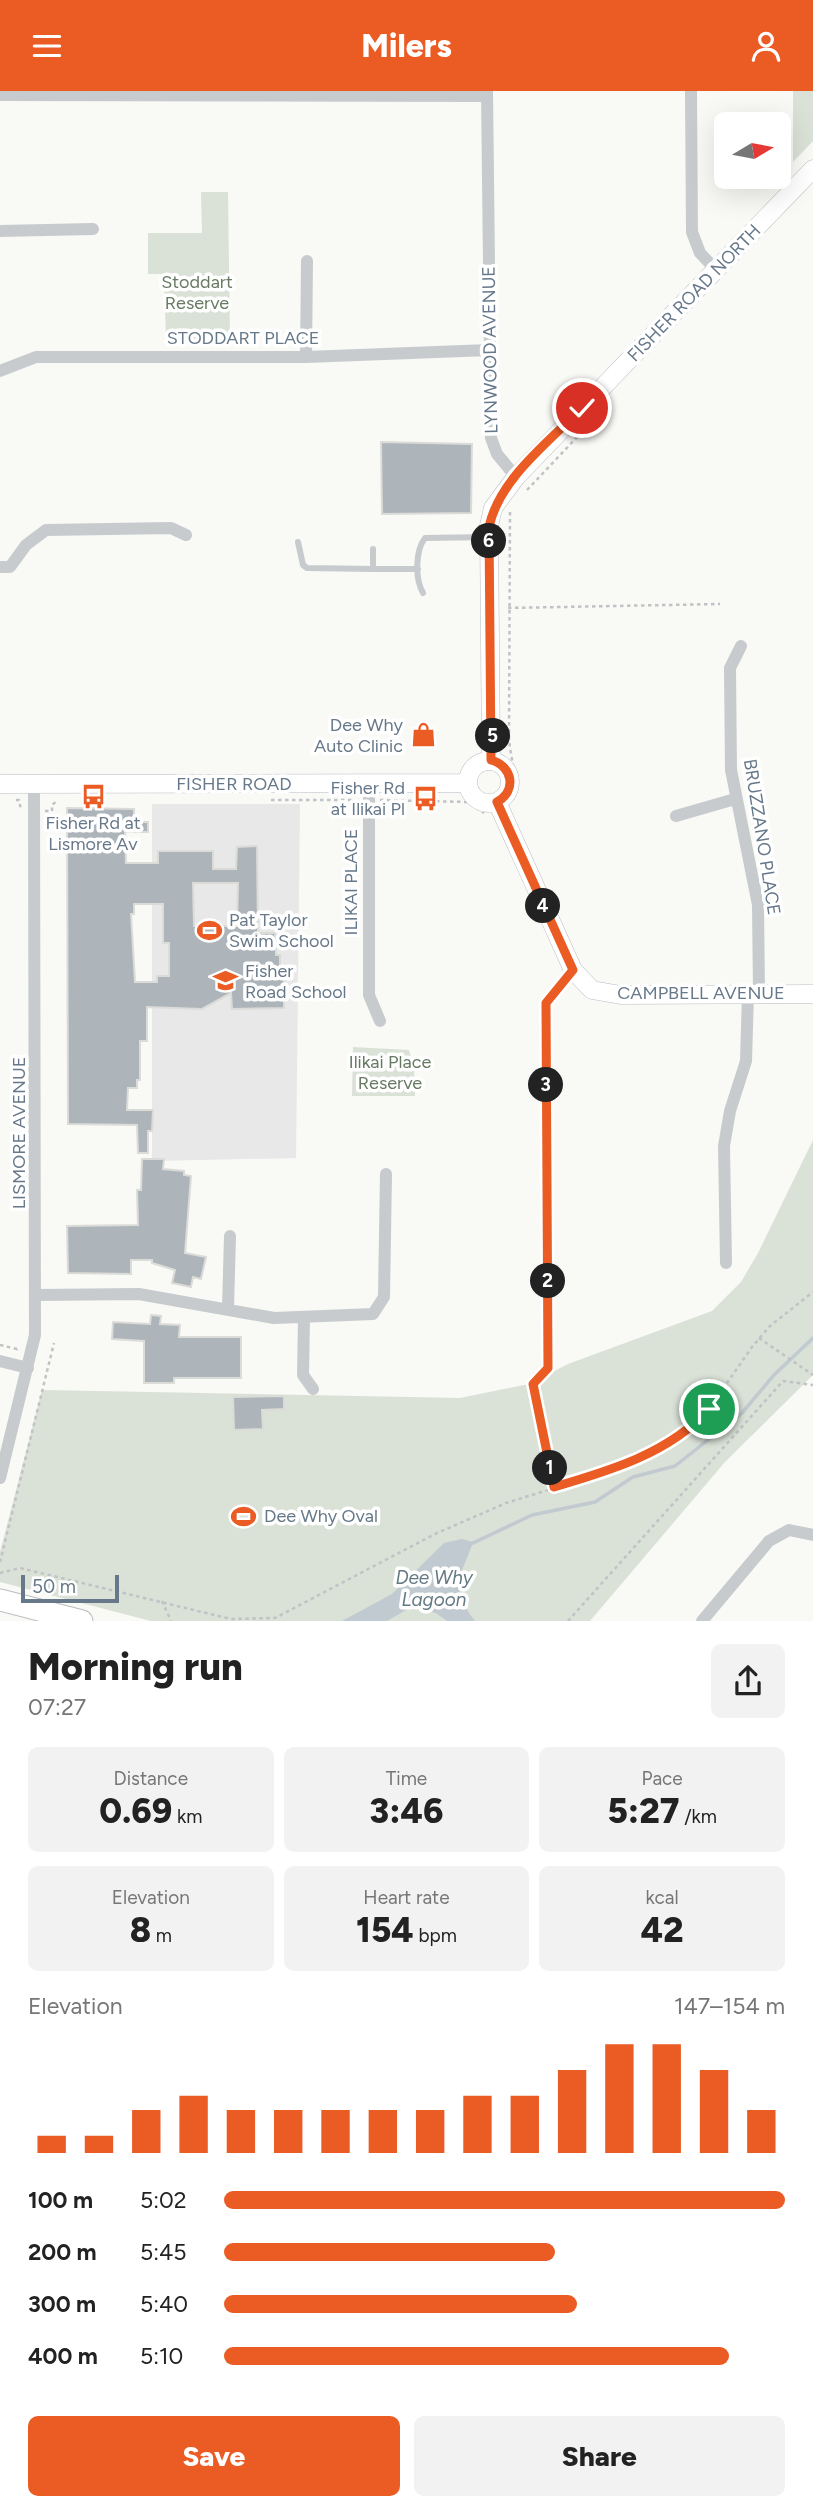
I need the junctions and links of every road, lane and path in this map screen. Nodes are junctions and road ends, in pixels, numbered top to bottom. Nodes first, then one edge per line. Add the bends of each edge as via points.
1 (691, 91) edge
2 (487, 93) edge
3 (0, 95) edge
4 (813, 169) edge
5 (93, 229) dead end
6 (0, 230) edge
7 (307, 261) dead end
8 (716, 270) junction
9 (489, 350) junction
10 (306, 356) junction
11 (0, 371) edge
12 (581, 434) dead end
13 (520, 485) junction
14 (514, 503) dead end
15 (186, 535) dead end
16 (489, 537) junction
17 (298, 542) dead end
18 (373, 549) dead end
19 (0, 567) edge
20 (373, 569) junction
21 (418, 569) junction
22 (423, 593) dead end
23 (720, 604) dead end
24 (508, 608) junction
25 (741, 646) dead end
26 (491, 760) junction
27 (468, 783) junction
28 (0, 784) edge
29 (34, 784) junction
30 (369, 792) junction
31 (735, 799) junction
32 (9, 800) dead end
33 (69, 800) dead end
34 (270, 800) dead end
35 (497, 802) junction
36 (515, 807) dead end
37 (19, 810) dead end
38 (52, 811) dead end
39 (676, 816) dead end
40 (489, 820) dead end
41 (573, 970) junction
42 (753, 993) junction
43 (813, 994) edge
44 (380, 1021) dead end
45 (386, 1174) dead end
46 (230, 1236) dead end
47 (726, 1263) dead end
48 (813, 1292) edge
49 (37, 1295) junction
50 (228, 1308) junction
51 (304, 1318) junction
52 (759, 1338) junction
53 (54, 1343) dead end
54 (0, 1345) edge
55 (17, 1349) dead end
56 (0, 1361) edge
57 (28, 1368) junction
58 (548, 1368) joint
59 (813, 1375) edge
60 (813, 1385) edge
61 (313, 1389) dead end
62 (0, 1478) edge
63 (554, 1487) junction
64 (813, 1535) edge
65 (0, 1562) edge
66 (0, 1573) edge
67 (0, 1600) edge
68 (162, 1601) junction
69 (82, 1621) edge
70 (171, 1621) edge
71 (568, 1621) edge
72 (702, 1621) edge

1 - 8 street via 692,232 700,253
2 - 3 street
2 - 9 street, LYNWOOD AVENUE
4 - 8 main road, FISHER ROAD NORTH
5 - 6 street
7 - 10 street
8 - 13 main road, FISHER ROAD NORTH
9 - 10 street, STODDART PLACE
9 - 13 street, LYNWOOD AVENUE via 491,437 497,454
10 - 11 street, STODDART PLACE via 36,357
12 - 13 path
13 - 16 main road via 493,508
14 - 24 path via 508,530
15 - 19 street via 172,529 47,530 26,545 10,567
16 - 21 lane via 425,538
16 - 26 main road
17 - 20 lane via 307,568
18 - 20 lane
20 - 21 lane
21 - 22 lane
23 - 24 path
24 - 36 path via 509,736 510,758 517,774
25 - 31 street, BRUZZANO PLACE via 733,657 730,678
26 - 27 main road via 477,764
26 - 35 main road via 504,766 511,779 508,793
27 - 30 main road, FISHER ROAD
27 - 35 main road via 471,794 480,801
28 - 29 main road, FISHER ROAD
29 - 30 main road, FISHER ROAD
29 - 49 street, LISMORE AVENUE
30 - 34 path
30 - 40 path via 467,802
30 - 44 street, ILIKAI PLACE via 369,995
31 - 39 street
31 - 42 street, BRUZZANO PLACE via 758,905
32 - 37 path via 19,800
33 - 38 path via 56,800
35 - 41 main road, CAMPBELL AVENUE
41 - 42 main road, CAMPBELL AVENUE via 592,990 609,993
41 - 58 street via 546,1003
42 - 43 main road, CAMPBELL AVENUE
42 - 47 street, BRUZZANO PLACE via 746,1061 724,1146
45 - 51 street via 384,1297 373,1314
46 - 50 street
48 - 52 path
49 - 50 street via 139,1294
49 - 57 street, LISMORE AVENUE
50 - 51 street via 274,1318
51 - 61 street via 303,1375
52 - 59 path
52 - 63 path via 692,1428 659,1448
53 - 65 path
54 - 55 path
56 - 57 street
57 - 62 street, LISMORE AVENUE
58 - 63 path via 533,1384
60 - 71 path via 783,1381
63 - 68 path via 435,1534 275,1618 231,1619
64 - 72 street via 789,1530 769,1541
66 - 68 path via 20,1568
67 - 69 highway
68 - 70 path

